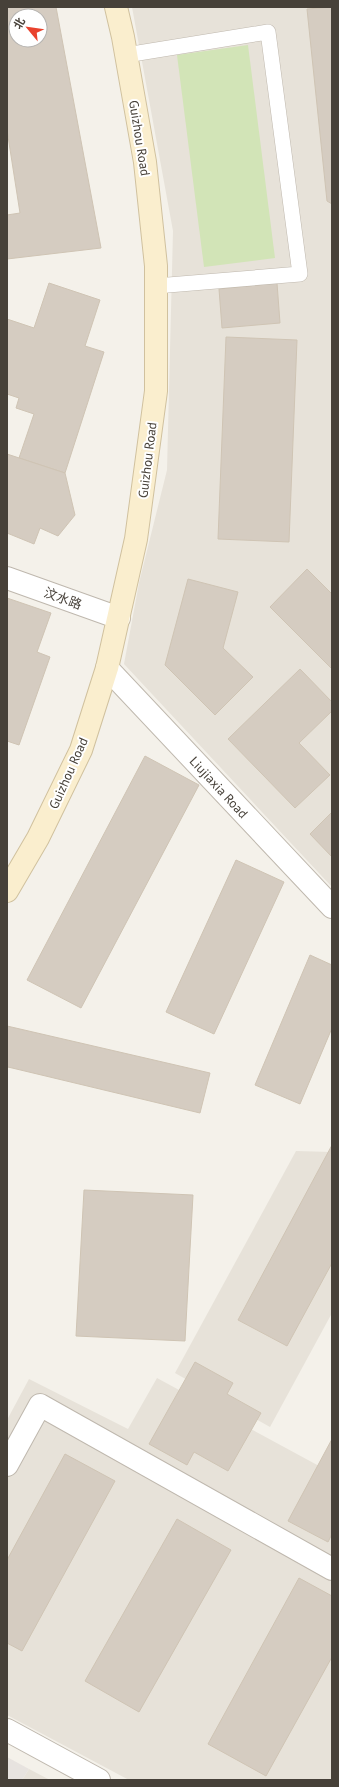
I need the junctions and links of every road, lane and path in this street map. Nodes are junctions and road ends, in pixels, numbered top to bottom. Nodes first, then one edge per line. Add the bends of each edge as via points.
1 (116, 7) edge
2 (126, 55) junction
3 (156, 286) junction
4 (7, 578) edge
5 (119, 618) junction
6 (107, 668) junction
7 (7, 890) edge
8 (332, 907) edge
9 (7, 1465) edge
10 (332, 1569) edge
11 (7, 1730) edge
12 (99, 1780) edge

1 - 2 main road, Guizhou Road
2 - 3 main road, Guizhou Road via 145,162
2 - 3 lane via 268,32 300,274
3 - 5 main road, Guizhou Road via 156,391 136,539
4 - 5 street, 汶水路
5 - 6 main road, Guizhou Road
6 - 7 main road, Guizhou Road via 81,750 38,838
6 - 8 street, Liujiaxia Road
9 - 10 street via 40,1405
11 - 12 street

